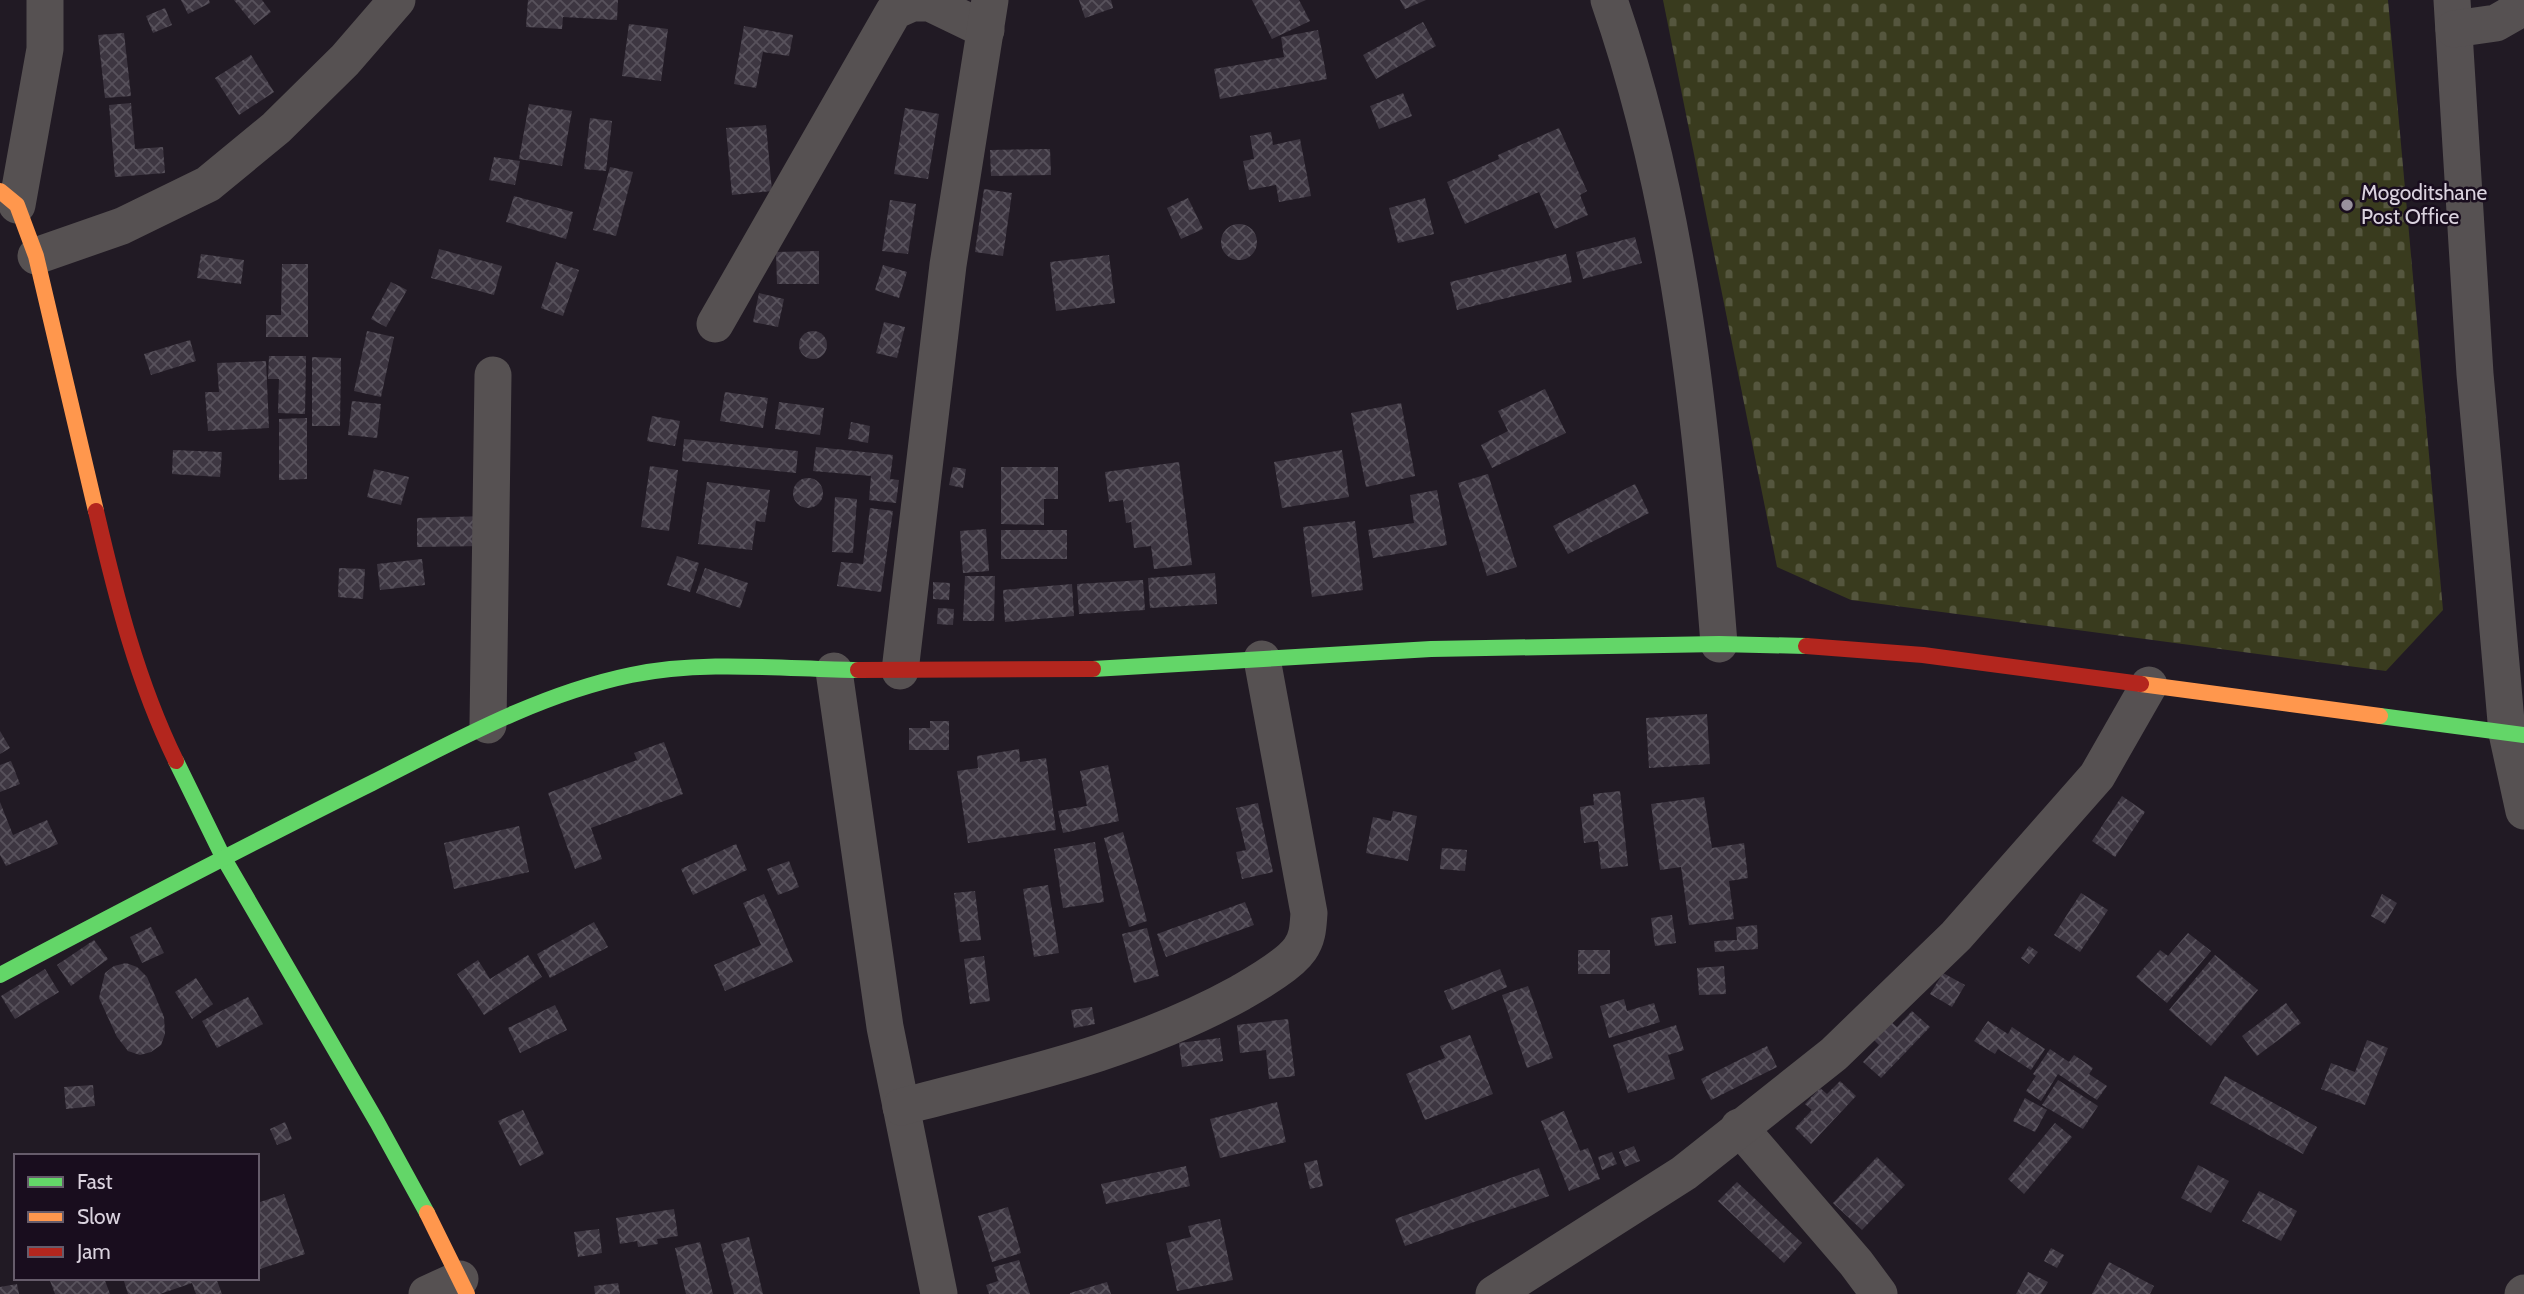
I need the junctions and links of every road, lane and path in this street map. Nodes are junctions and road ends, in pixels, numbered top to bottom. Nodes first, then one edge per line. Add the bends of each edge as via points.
1 (45, 0) edge
2 (1609, 0) edge
3 (380, 6) edge
4 (2524, 7) edge
5 (2453, 14) edge
6 (988, 15) edge
7 (8, 198) edge
8 (36, 256) junction
9 (715, 324) dead end
10 (494, 375) dead end
11 (1718, 644) junction
12 (1262, 659) junction
13 (834, 671) junction
14 (900, 671) junction
15 (2149, 685) junction
16 (488, 725) junction
17 (2516, 734) edge
18 (2524, 811) edge
19 (223, 857) junction
20 (0, 975) edge
21 (901, 1107) junction
22 (1739, 1127) junction
23 (463, 1287) edge
24 (426, 1294) edge
25 (939, 1294) edge
26 (1494, 1294) edge
27 (1879, 1294) edge

1 - 7 street via 45,49
2 - 11 street via 1655,156 1679,286 1707,486
3 - 8 street via 345,60 276,128 208,184 122,226
4 - 5 street via 2496,23
5 - 17 street via 2476,374
6 - 9 street via 930,3 912,3 894,11
6 - 14 street via 948,265
7 - 8 street
8 - 19 street via 122,621 145,692
10 - 16 street
11 - 12 street via 1431,649
11 - 15 street via 1923,655
12 - 14 street via 1091,669
12 - 21 street via 1309,913 1308,933 1300,950 1264,980 1199,1016 1122,1047
13 - 14 street
13 - 16 street via 697,667 631,675 561,695
13 - 21 street via 885,1027
15 - 17 street
15 - 22 street via 2097,776 1955,936 1834,1054
16 - 19 street
17 - 18 street
19 - 20 street
19 - 23 street via 377,1122
21 - 25 street
22 - 26 street via 1684,1173
22 - 27 street
23 - 24 street

